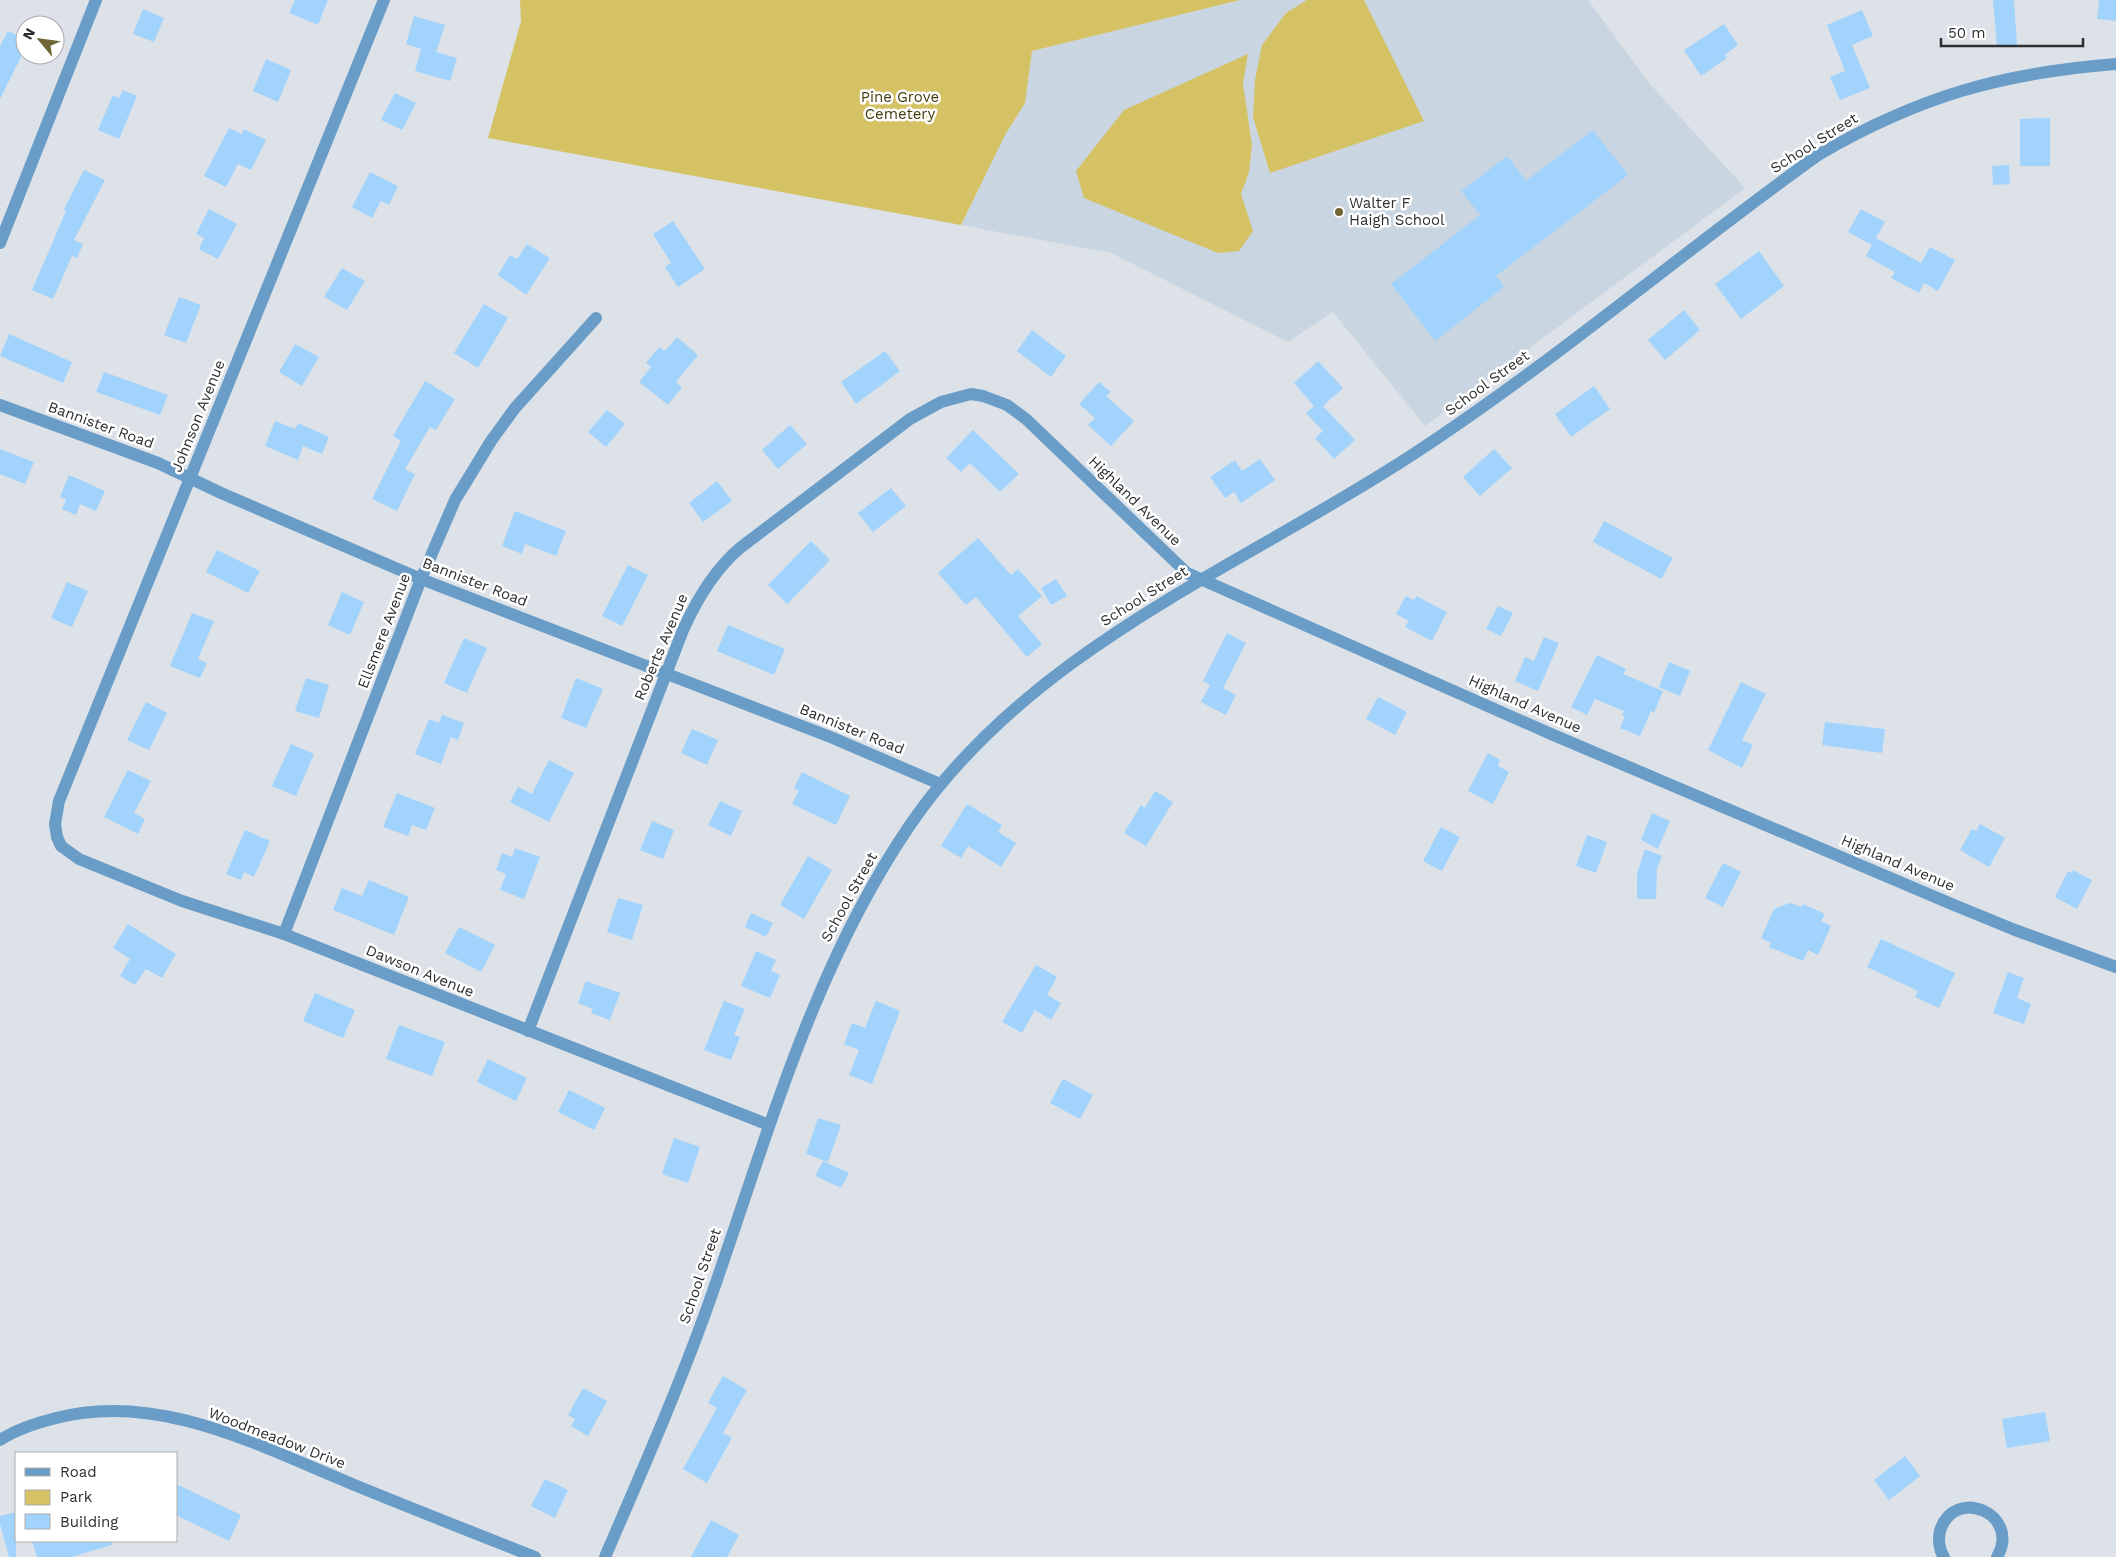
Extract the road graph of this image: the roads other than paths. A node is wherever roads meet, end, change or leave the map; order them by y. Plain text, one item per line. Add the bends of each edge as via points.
1 (96, 0) edge
2 (384, 0) edge
3 (2116, 64) edge
4 (0, 242) edge
5 (596, 318) dead end
6 (971, 394) joint
7 (0, 405) edge
8 (190, 478) junction
9 (421, 578) junction
10 (1203, 580) junction
11 (666, 673) junction
12 (940, 784) junction
13 (62, 846) joint
14 (284, 934) junction
15 (2116, 966) edge
16 (528, 1031) junction
17 (769, 1125) junction
18 (0, 1440) edge
19 (535, 1557) edge
20 (605, 1557) edge
21 (1944, 1557) edge
22 (1997, 1557) edge

1 - 4 street
2 - 8 street, Johnson Avenue
3 - 10 street, School Street via 2045,72 1969,87 1861,130 1818,155 1775,186 1542,364 1414,454
5 - 9 street, Ellsmere Avenue via 515,408 491,441 455,500
6 - 10 street, Highland Avenue via 995,399 1016,412 1168,556 1187,573
6 - 11 street, Roberts Avenue via 941,402 915,416 731,555 695,605
7 - 8 street, Bannister Road
8 - 9 street, Bannister Road
8 - 13 street, Johnson Avenue via 59,801 55,824
9 - 11 street, Bannister Road
9 - 14 street, Ellsmere Avenue
10 - 12 street, School Street via 1119,630 1037,690 995,725
10 - 15 street, Highland Avenue via 1551,734 1954,905
11 - 12 street, Bannister Road
11 - 16 street, Roberts Avenue
12 - 17 street, School Street via 888,858 851,924 801,1035
13 - 14 street, Dawson Avenue via 79,859 182,901
14 - 16 street, Dawson Avenue
16 - 17 street, Dawson Avenue
17 - 20 street, School Street via 688,1359
18 - 19 street, Woodmeadow Drive via 35,1424 91,1411 144,1411 242,1439
21 - 22 street via 1939,1544 1943,1523 1959,1509 1970,1507 1980,1508 1997,1521 2002,1530 2003,1541

